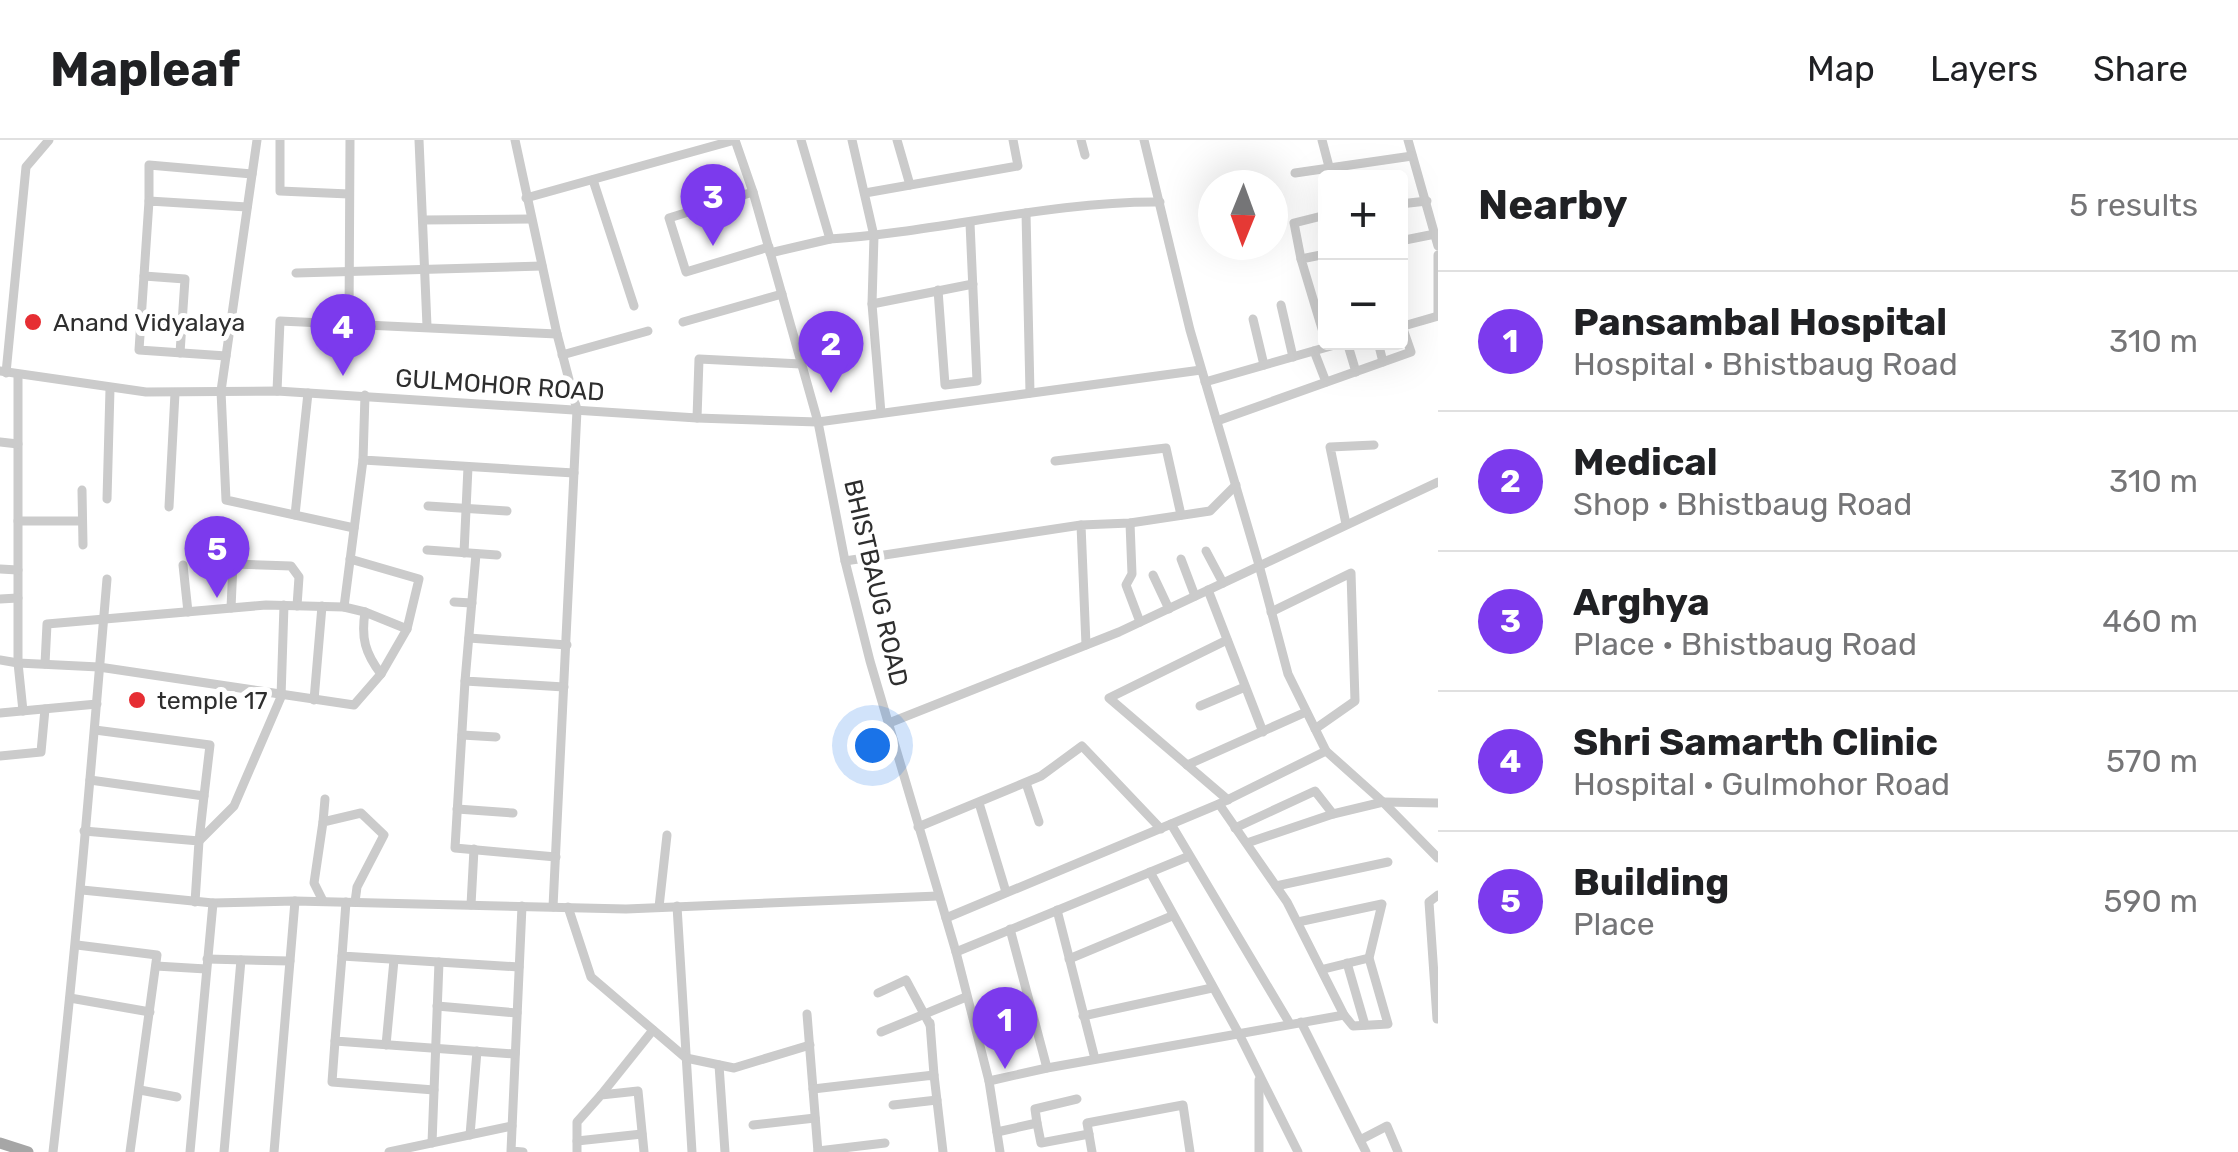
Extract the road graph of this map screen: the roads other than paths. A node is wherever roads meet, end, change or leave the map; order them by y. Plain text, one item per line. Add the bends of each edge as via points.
1 (49, 140) edge
2 (256, 140) edge
3 (280, 140) edge
4 (350, 140) edge
5 (419, 140) edge
6 (515, 140) edge
7 (734, 140) edge
8 (801, 140) edge
9 (852, 140) edge
10 (899, 140) edge
11 (1013, 140) edge
12 (1081, 140) edge
13 (1144, 140) edge
14 (1322, 140) edge
15 (1408, 140) edge
16 (1085, 155) dead end
17 (1412, 156) junction
18 (1330, 170) edge
19 (1341, 170) edge
20 (1318, 172) edge
21 (1295, 173) dead end
22 (252, 174) junction
23 (593, 180) junction
24 (910, 185) junction
25 (753, 192) junction
26 (349, 194) junction
27 (864, 194) junction
28 (526, 198) junction
29 (149, 201) junction
30 (1426, 201) junction
31 (1160, 202) junction
32 (1408, 203) edge
33 (247, 207) junction
34 (1026, 213) junction
35 (1318, 217) edge
36 (531, 219) junction
37 (423, 220) junction
38 (970, 222) junction
39 (1434, 234) junction
40 (874, 236) junction
41 (830, 239) junction
42 (1408, 239) edge
43 (1438, 246) edge
44 (769, 250) junction
45 (1438, 254) edge
46 (1318, 256) edge
47 (1301, 259) junction
48 (542, 266) junction
49 (348, 271) junction
50 (423, 271) junction
51 (296, 273) dead end
52 (144, 276) junction
53 (972, 284) junction
54 (0, 289) edge
55 (938, 290) junction
56 (14, 292) junction
57 (782, 294) junction
58 (872, 304) junction
59 (1281, 305) dead end
60 (634, 306) dead end
61 (1438, 315) edge
62 (1318, 317) edge
63 (1253, 319) dead end
64 (140, 321) junction
65 (182, 322) junction
66 (683, 322) dead end
67 (349, 323) junction
68 (231, 324) junction
69 (1408, 324) edge
70 (427, 326) junction
71 (648, 331) dead end
72 (557, 334) junction
73 (1408, 344) edge
74 (1318, 349) edge
75 (1349, 350) edge
76 (1380, 350) edge
77 (1314, 351) junction
78 (180, 353) junction
79 (562, 355) junction
80 (226, 356) junction
81 (1294, 357) junction
82 (1383, 362) junction
83 (801, 364) junction
84 (1264, 366) junction
85 (1202, 370) junction
86 (3, 372) edge
87 (1356, 372) junction
88 (18, 374) junction
89 (1205, 382) junction
90 (1326, 382) junction
91 (110, 388) junction
92 (221, 391) junction
93 (277, 391) junction
94 (175, 393) junction
95 (308, 393) junction
96 (1030, 393) junction
97 (365, 396) junction
98 (577, 410) junction
99 (880, 413) junction
100 (697, 418) junction
101 (1217, 421) junction
102 (818, 422) junction
103 (0, 442) edge
104 (18, 444) junction
105 (1374, 445) dead end
106 (362, 460) junction
107 (1055, 461) dead end
108 (468, 467) junction
109 (574, 474) junction
110 (1438, 482) edge
111 (1236, 485) junction
112 (82, 490) dead end
113 (107, 499) dead end
114 (428, 506) dead end
115 (169, 508) dead end
116 (467, 509) junction
117 (507, 512) dead end
118 (1181, 515) junction
119 (295, 516) junction
120 (18, 521) junction
121 (81, 521) junction
122 (1130, 523) junction
123 (1346, 524) junction
124 (1080, 526) junction
125 (354, 528) junction
126 (83, 546) dead end
127 (427, 550) dead end
128 (1206, 551) dead end
129 (470, 553) junction
130 (497, 555) dead end
131 (350, 559) junction
132 (1181, 559) dead end
133 (845, 561) junction
134 (183, 564) dead end
135 (1260, 565) junction
136 (0, 569) edge
137 (18, 570) junction
138 (1153, 576) dead end
139 (106, 578) dead end
140 (1222, 583) junction
141 (1208, 590) junction
142 (1195, 596) junction
143 (18, 598) junction
144 (0, 599) edge
145 (454, 602) dead end
146 (472, 603) junction
147 (284, 605) junction
148 (297, 606) junction
149 (322, 606) junction
150 (344, 607) junction
151 (232, 608) junction
152 (1169, 608) junction
153 (188, 612) junction
154 (365, 612) junction
155 (1272, 612) junction
156 (103, 619) junction
157 (1140, 622) junction
158 (406, 629) junction
159 (468, 638) junction
160 (1228, 640) junction
161 (567, 644) junction
162 (1086, 646) junction
163 (0, 660) edge
164 (18, 663) junction
165 (45, 664) junction
166 (100, 668) junction
167 (380, 674) junction
168 (465, 681) junction
169 (564, 687) junction
170 (1246, 687) junction
171 (281, 696) junction
172 (314, 700) junction
173 (97, 704) junction
174 (1200, 706) dead end
175 (46, 709) junction
176 (23, 711) junction
177 (1306, 712) junction
178 (0, 713) edge
179 (889, 723) junction
180 (1315, 728) junction
181 (95, 730) junction
182 (1263, 732) junction
183 (462, 735) junction
184 (496, 737) dead end
185 (1326, 751) junction
186 (0, 756) edge
187 (1187, 765) junction
188 (90, 780) junction
189 (1026, 782) junction
190 (204, 796) junction
191 (325, 799) dead end
192 (1223, 802) junction
193 (1384, 802) junction
194 (979, 803) junction
195 (1438, 803) edge
196 (457, 809) junction
197 (513, 814) dead end
198 (1333, 814) junction
199 (322, 822) junction
200 (1040, 822) dead end
201 (1166, 826) junction
202 (918, 827) junction
203 (1235, 828) junction
204 (84, 831) junction
205 (666, 835) dead end
206 (199, 842) junction
207 (1247, 843) junction
208 (474, 850) junction
209 (556, 857) junction
210 (1187, 857) junction
211 (1438, 858) edge
212 (1388, 862) dead end
213 (1150, 872) junction
214 (1276, 886) junction
215 (82, 890) junction
216 (1006, 892) junction
217 (1438, 894) edge
218 (938, 896) junction
219 (295, 900) junction
220 (323, 901) junction
221 (195, 902) junction
222 (351, 902) junction
223 (213, 904) junction
224 (471, 905) junction
225 (522, 906) junction
226 (677, 906) junction
227 (554, 907) junction
228 (568, 907) junction
229 (659, 907) junction
230 (1057, 910) junction
231 (1172, 916) junction
232 (946, 918) junction
233 (1298, 922) junction
234 (1010, 928) junction
235 (76, 946) junction
236 (956, 952) junction
237 (342, 956) junction
238 (1368, 958) junction
239 (1068, 959) junction
240 (241, 960) junction
241 (394, 960) junction
242 (290, 961) junction
243 (439, 962) junction
244 (1346, 963) junction
245 (207, 964) junction
246 (156, 966) junction
247 (519, 967) junction
248 (1324, 969) junction
249 (1212, 988) junction
250 (878, 993) dead end
251 (1437, 995) edge
252 (966, 997) junction
253 (70, 998) junction
254 (437, 1006) junction
255 (150, 1012) junction
256 (517, 1013) junction
257 (807, 1014) dead end
258 (926, 1014) junction
259 (1344, 1015) junction
260 (1083, 1016) junction
261 (1437, 1020) edge
262 (1295, 1023) junction
263 (1364, 1025) junction
264 (654, 1030) junction
265 (881, 1032) dead end
266 (1240, 1034) junction
267 (335, 1042) junction
268 (386, 1045) junction
269 (810, 1045) junction
270 (436, 1048) junction
271 (477, 1052) junction
272 (516, 1054) junction
273 (686, 1058) junction
274 (1095, 1059) junction
275 (719, 1065) junction
276 (1047, 1068) junction
277 (1258, 1074) junction
278 (934, 1075) junction
279 (989, 1082) junction
280 (813, 1089) junction
281 (140, 1090) junction
282 (434, 1090) junction
283 (601, 1095) junction
284 (177, 1098) dead end
285 (1077, 1099) dead end
286 (937, 1100) junction
287 (893, 1104) dead end
288 (815, 1118) junction
289 (1037, 1123) junction
290 (753, 1125) dead end
291 (512, 1126) junction
292 (997, 1132) junction
293 (642, 1134) junction
294 (1089, 1134) junction
295 (470, 1135) junction
296 (1360, 1140) junction
297 (0, 1143) edge
298 (432, 1143) junction
299 (885, 1143) dead end
300 (577, 1146) edge
301 (28, 1152) edge
302 (53, 1152) edge
303 (130, 1152) edge
304 (190, 1152) edge
305 (224, 1152) edge
306 (274, 1152) edge
307 (389, 1152) edge
308 (523, 1152) edge
309 (644, 1152) edge
310 (692, 1152) edge
311 (724, 1152) edge
312 (818, 1152) edge
313 (943, 1152) edge
314 (1000, 1152) edge
315 (1092, 1152) edge
316 (1190, 1152) edge
317 (1259, 1152) edge
318 (1298, 1152) edge
319 (1366, 1152) edge
320 (1398, 1152) edge

1 - 56 street via 26,167
2 - 22 street
3 - 26 street via 280,191
4 - 26 street
5 - 37 street
6 - 28 street
7 - 23 street
7 - 25 street, BHISTBAUG ROAD
8 - 41 street
9 - 27 street
10 - 24 street
11 - 24 street via 1018,166
12 - 16 street
13 - 31 street
14 - 18 street
15 - 17 street
17 - 19 street
17 - 30 street
20 - 21 street
22 - 29 street via 149,165
22 - 33 street
23 - 28 street
23 - 60 street
24 - 27 street
25 - 44 street, BHISTBAUG ROAD
25 - 44 street via 669,218 686,272
26 - 49 street
27 - 40 street
28 - 36 street
29 - 33 street
29 - 52 street
30 - 32 street
30 - 39 street
31 - 34 street
31 - 85 street
33 - 68 street
34 - 38 street
34 - 96 street
35 - 47 street via 1294,222
36 - 37 street
36 - 48 street
37 - 50 street
38 - 40 street
38 - 53 street
39 - 42 street
39 - 43 street
40 - 41 street
40 - 58 street
41 - 44 street
44 - 57 street, BHISTBAUG ROAD
45 - 61 street
46 - 47 street
47 - 62 street
48 - 50 street
48 - 72 street
49 - 50 street
49 - 51 street
49 - 67 street
50 - 70 street
52 - 64 street
52 - 65 street via 186,279
53 - 55 street
53 - 55 street via 977,381 945,385
54 - 56 street
55 - 58 street
56 - 86 street
57 - 66 street
57 - 83 street, BHISTBAUG ROAD
58 - 99 street
59 - 81 street
61 - 69 street
63 - 84 street
64 - 65 street
64 - 78 street via 138,350
65 - 68 street
65 - 78 street
67 - 70 street
67 - 93 street via 280,321
68 - 80 street
70 - 72 street
71 - 79 street
72 - 79 street
73 - 82 street via 1411,352
74 - 77 street
75 - 87 street
76 - 82 street
77 - 81 street
77 - 90 street
78 - 80 street
79 - 98 street
80 - 92 street
81 - 84 street
82 - 87 street
83 - 100 street via 698,359
83 - 102 street, BHISTBAUG ROAD
84 - 89 street
85 - 89 street
85 - 96 street, GULMOHOR ROAD
86 - 88 street, GULMOHOR ROAD
87 - 90 street
88 - 91 street, GULMOHOR ROAD
88 - 104 street
89 - 101 street
90 - 101 street
91 - 94 street, GULMOHOR ROAD
91 - 113 street
92 - 93 street, GULMOHOR ROAD
92 - 94 street, GULMOHOR ROAD
92 - 119 street via 226,500
93 - 95 street, GULMOHOR ROAD
94 - 115 street
95 - 97 street, GULMOHOR ROAD
95 - 119 street
96 - 99 street, GULMOHOR ROAD
97 - 98 street, GULMOHOR ROAD
97 - 106 street
98 - 100 street, GULMOHOR ROAD
98 - 109 street
99 - 102 street, GULMOHOR ROAD
100 - 102 street, GULMOHOR ROAD
101 - 111 street
102 - 133 street, BHISTBAUG ROAD
103 - 104 street
104 - 120 street
105 - 123 street via 1330,447
106 - 108 street
106 - 125 street
107 - 118 street via 1166,448
108 - 109 street
108 - 116 street
109 - 161 street
110 - 123 street
111 - 118 street via 1210,511
111 - 135 street
112 - 121 street
114 - 116 street
116 - 117 street
116 - 129 street
118 - 122 street
119 - 125 street
120 - 121 street
120 - 137 street
121 - 126 street
122 - 124 street
122 - 157 street via 1132,574 1126,585
123 - 135 street
124 - 133 street
124 - 162 street
125 - 131 street
127 - 129 street
128 - 140 street
129 - 130 street
129 - 146 street
131 - 150 street
131 - 158 street via 419,580
132 - 142 street
133 - 179 street, BHISTBAUG ROAD
134 - 153 street
135 - 140 street
135 - 155 street
136 - 137 street
137 - 143 street
138 - 152 street
139 - 156 street
140 - 141 street
141 - 142 street
141 - 160 street
142 - 152 street
143 - 144 street
143 - 164 street
145 - 146 street
146 - 159 street
147 - 148 street
147 - 151 street
147 - 171 street
148 - 149 street
148 - 151 street via 298,578 290,566 233,564
149 - 150 street
149 - 172 street
150 - 154 street
151 - 153 street
152 - 157 street
153 - 156 street
154 - 158 street
154 - 167 street via 362,640
155 - 177 street
155 - 180 street via 1351,573 1356,700
156 - 165 street via 47,624
156 - 166 street
157 - 162 street
158 - 167 street
159 - 161 street
159 - 168 street
160 - 170 street
160 - 187 street via 1109,698
161 - 169 street
162 - 179 street
163 - 164 street
164 - 165 street
164 - 176 street
165 - 166 street
166 - 171 street
166 - 173 street
167 - 172 street via 354,705
168 - 169 street
168 - 183 street
169 - 209 street
170 - 174 street
170 - 182 street
171 - 172 street
171 - 206 street via 234,806
173 - 175 street
173 - 181 street
175 - 176 street
175 - 186 street via 41,752
176 - 178 street
177 - 180 street
177 - 182 street
179 - 202 street, BHISTBAUG ROAD
180 - 185 street
181 - 188 street
181 - 190 street via 210,745
182 - 187 street
183 - 184 street
183 - 196 street
185 - 192 street
185 - 193 street
187 - 192 street
188 - 190 street
188 - 204 street
189 - 194 street
189 - 200 street
189 - 201 street via 1082,746
190 - 206 street
191 - 199 street
192 - 201 street
192 - 203 street
193 - 195 street
193 - 198 street
193 - 211 street
194 - 202 street
194 - 216 street
196 - 197 street
196 - 208 street via 455,848
198 - 203 street via 1314,792
198 - 207 street
199 - 220 street via 314,883
199 - 222 street via 361,814 384,835
201 - 210 street
201 - 216 street
202 - 218 street, BHISTBAUG ROAD
203 - 207 street
204 - 206 street
204 - 215 street
205 - 229 street
206 - 221 street
207 - 214 street
208 - 209 street
208 - 224 street
209 - 227 street
210 - 213 street
210 - 262 street
212 - 214 street
213 - 230 street
213 - 231 street
214 - 233 street
215 - 221 street
215 - 235 street
216 - 232 street
217 - 251 street via 1429,902
218 - 226 street
218 - 232 street, BHISTBAUG ROAD
219 - 220 street
219 - 223 street
219 - 242 street
220 - 222 street
221 - 223 street
222 - 224 street
222 - 237 street
223 - 245 street
224 - 225 street
225 - 227 street
225 - 247 street
226 - 229 street
226 - 273 street
227 - 228 street
228 - 229 street
228 - 264 street via 591,977
230 - 234 street
230 - 239 street
231 - 239 street
231 - 249 street
232 - 236 street, BHISTBAUG ROAD
233 - 238 street via 1382,904
233 - 248 street
234 - 236 street
234 - 276 street
235 - 246 street via 157,955
235 - 253 street
236 - 252 street, BHISTBAUG ROAD
237 - 241 street
237 - 267 street
238 - 244 street
238 - 263 street via 1388,1024
239 - 260 street
240 - 242 street
240 - 245 street
240 - 305 street
241 - 243 street
241 - 268 street
242 - 306 street
243 - 247 street
243 - 254 street
244 - 248 street
244 - 263 street
245 - 246 street
245 - 304 street
246 - 255 street
247 - 256 street
248 - 259 street
249 - 260 street
249 - 266 street
250 - 258 street via 906,980
251 - 261 street
252 - 258 street
252 - 279 street, BHISTBAUG ROAD
253 - 255 street
253 - 302 street
254 - 256 street
254 - 270 street
255 - 281 street
256 - 272 street
257 - 269 street
258 - 265 street
258 - 278 street
259 - 262 street
259 - 263 street via 1353,1026
260 - 274 street
262 - 266 street
262 - 296 street
264 - 273 street
264 - 283 street
266 - 274 street
266 - 277 street
267 - 268 street
267 - 282 street via 332,1082
268 - 270 street
269 - 275 street via 734,1068
269 - 280 street
270 - 271 street
270 - 282 street
271 - 272 street
271 - 295 street
272 - 291 street
273 - 275 street
273 - 310 street
274 - 276 street
275 - 311 street
276 - 279 street
277 - 317 street
277 - 318 street
278 - 280 street
278 - 286 street
279 - 292 street, BHISTBAUG ROAD
280 - 288 street
281 - 284 street
281 - 303 street
282 - 298 street
283 - 293 street via 638,1091
283 - 300 street via 577,1122
285 - 289 street via 1035,1109
286 - 287 street
286 - 313 street
288 - 290 street
288 - 312 street
289 - 292 street
289 - 294 street via 1040,1143
291 - 295 street
291 - 308 street via 511,1150
292 - 314 street, BHISTBAUG ROAD
293 - 300 street
293 - 309 street
294 - 315 street
294 - 316 street via 1087,1123 1183,1105
295 - 298 street
296 - 319 street
296 - 320 street via 1387,1126
297 - 301 main road
298 - 307 street
299 - 312 street

